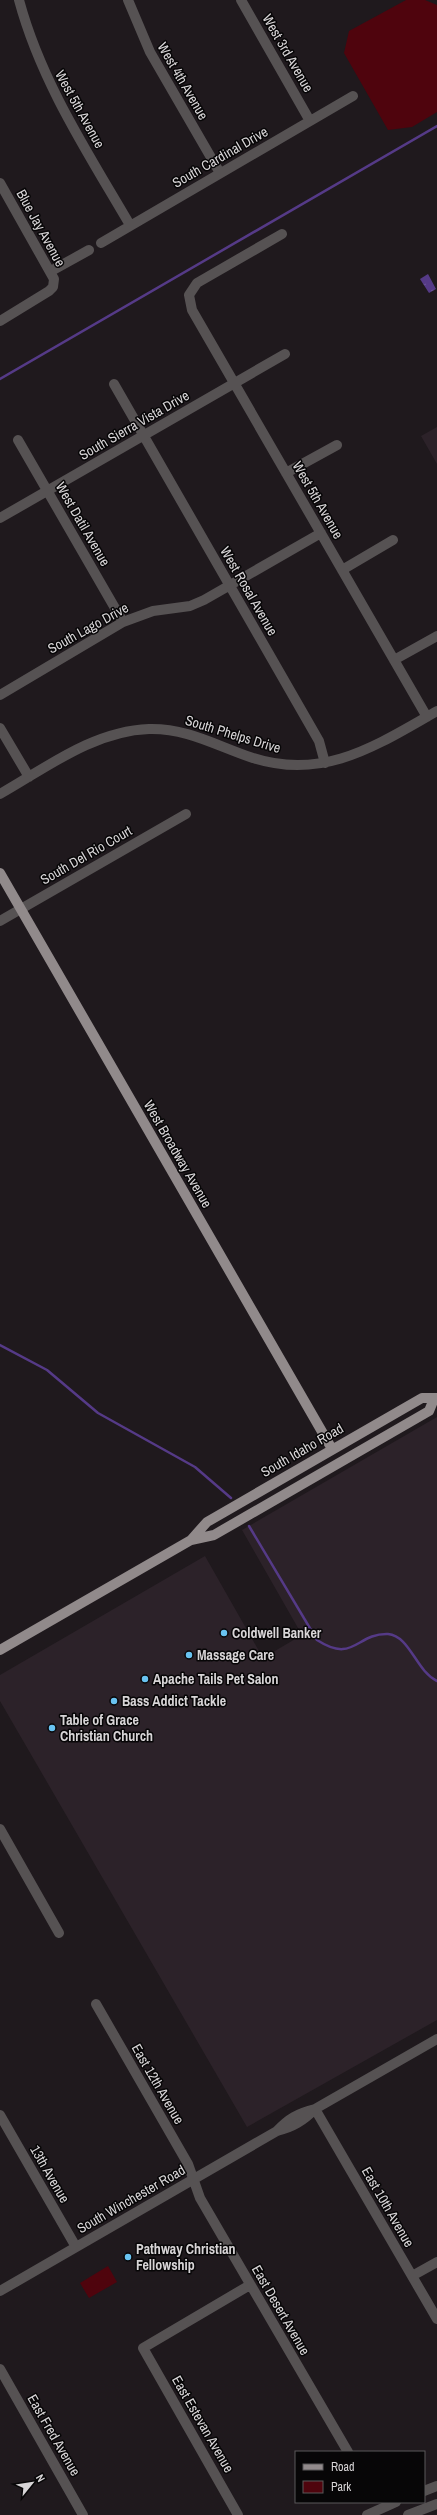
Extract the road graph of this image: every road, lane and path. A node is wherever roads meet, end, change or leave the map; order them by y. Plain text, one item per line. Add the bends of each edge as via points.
1 (19, 0) edge
2 (128, 0) edge
3 (241, 0) edge
4 (353, 96) dead end
5 (310, 121) junction
6 (220, 173) junction
7 (0, 183) edge
8 (130, 226) junction
9 (282, 234) dead end
10 (101, 243) dead end
11 (89, 250) dead end
12 (51, 271) junction
13 (0, 321) edge
14 (285, 354) dead end
15 (234, 383) junction
16 (114, 384) dead end
17 (143, 435) junction
18 (18, 440) dead end
19 (337, 445) dead end
20 (286, 473) junction
21 (47, 491) junction
22 (0, 518) edge
23 (321, 533) junction
24 (393, 540) dead end
25 (342, 570) junction
26 (230, 586) junction
27 (123, 622) junction
28 (437, 636) edge
29 (394, 660) junction
30 (0, 695) edge
31 (437, 711) edge
32 (427, 716) junction
33 (0, 728) edge
34 (325, 763) junction
35 (29, 777) junction
36 (0, 794) edge
37 (186, 814) dead end
38 (0, 873) edge
39 (20, 909) junction
40 (0, 922) edge
41 (436, 1398) edge
42 (332, 1449) junction
43 (191, 1540) junction
44 (0, 1650) edge
45 (0, 1829) edge
46 (59, 1934) dead end
47 (96, 2004) dead end
48 (437, 2039) edge
49 (315, 2109) junction
50 (0, 2115) edge
51 (192, 2180) junction
52 (76, 2247) junction
53 (437, 2262) edge
54 (412, 2276) junction
55 (250, 2285) junction
56 (0, 2291) edge
57 (437, 2319) edge
58 (0, 2369) edge
59 (347, 2451) edge
60 (437, 2486) edge
61 (425, 2491) edge
62 (394, 2503) edge
63 (437, 2504) edge
64 (381, 2508) edge
65 (83, 2515) edge
66 (238, 2515) edge
67 (366, 2515) edge
68 (408, 2515) edge

1 - 8 street, West 5th Avenue via 27,31 56,98
2 - 6 street, West 4th Avenue via 150,52
3 - 5 street, West 3rd Avenue
4 - 5 street, South Cardinal Drive
5 - 6 street, South Cardinal Drive
6 - 8 street, South Cardinal Drive
7 - 12 street, Blue Jay Avenue
8 - 10 street, South Cardinal Drive
9 - 15 street, West 5th Avenue via 197,283 189,295 192,310
11 - 12 street
12 - 13 street, Blue Jay Avenue via 53,287
14 - 15 street, South Sierra Vista Drive
15 - 17 street, South Sierra Vista Drive
15 - 20 street, West 5th Avenue
16 - 17 street, West Rosal Avenue
17 - 21 street, South Sierra Vista Drive
17 - 26 street, West Rosal Avenue
18 - 21 street, West Datil Avenue
19 - 20 street
20 - 23 street, West 5th Avenue
21 - 22 street, South Sierra Vista Drive
21 - 27 street, West Datil Avenue
23 - 25 street, West 5th Avenue
23 - 26 street, South Lago Drive
24 - 25 street
25 - 29 street, West 5th Avenue
26 - 27 street, South Lago Drive via 190,606 153,611
26 - 34 street, West Rosal Avenue via 319,741
27 - 30 street, South Lago Drive
28 - 29 street
29 - 32 street, West 5th Avenue
31 - 32 street, South Phelps Drive
32 - 34 street, South Phelps Drive via 380,744 355,755
33 - 35 street
34 - 35 street, South Phelps Drive via 282,764 250,757 195,735 148,730 113,735 90,743
35 - 36 street, South Phelps Drive
37 - 39 street, South Del Rio Court
38 - 39 main road, West Broadway Avenue
39 - 40 street, South Del Rio Court
39 - 42 main road, West Broadway Avenue
41 - 42 main road, South Idaho Road via 422,1398
41 - 43 main road, South Idaho Road via 429,1412 214,1535
42 - 43 main road, South Idaho Road via 207,1522
43 - 44 main road, South Idaho Road
45 - 46 street
47 - 51 street, East 12th Avenue via 188,2164
48 - 49 street, South Winchester Road
49 - 51 street, South Winchester Road via 300,2112 287,2120 277,2132
49 - 54 street, East 10th Avenue
50 - 52 street, 13th Avenue
51 - 52 street, South Winchester Road
51 - 55 street, East Desert Avenue
52 - 56 street, South Winchester Road
53 - 54 street
54 - 57 street, East 10th Avenue
55 - 59 street, East Desert Avenue
55 - 66 street, East Estevan Avenue via 143,2348
58 - 65 street, East Fred Avenue
60 - 61 street
62 - 64 street
63 - 68 street
64 - 67 street

